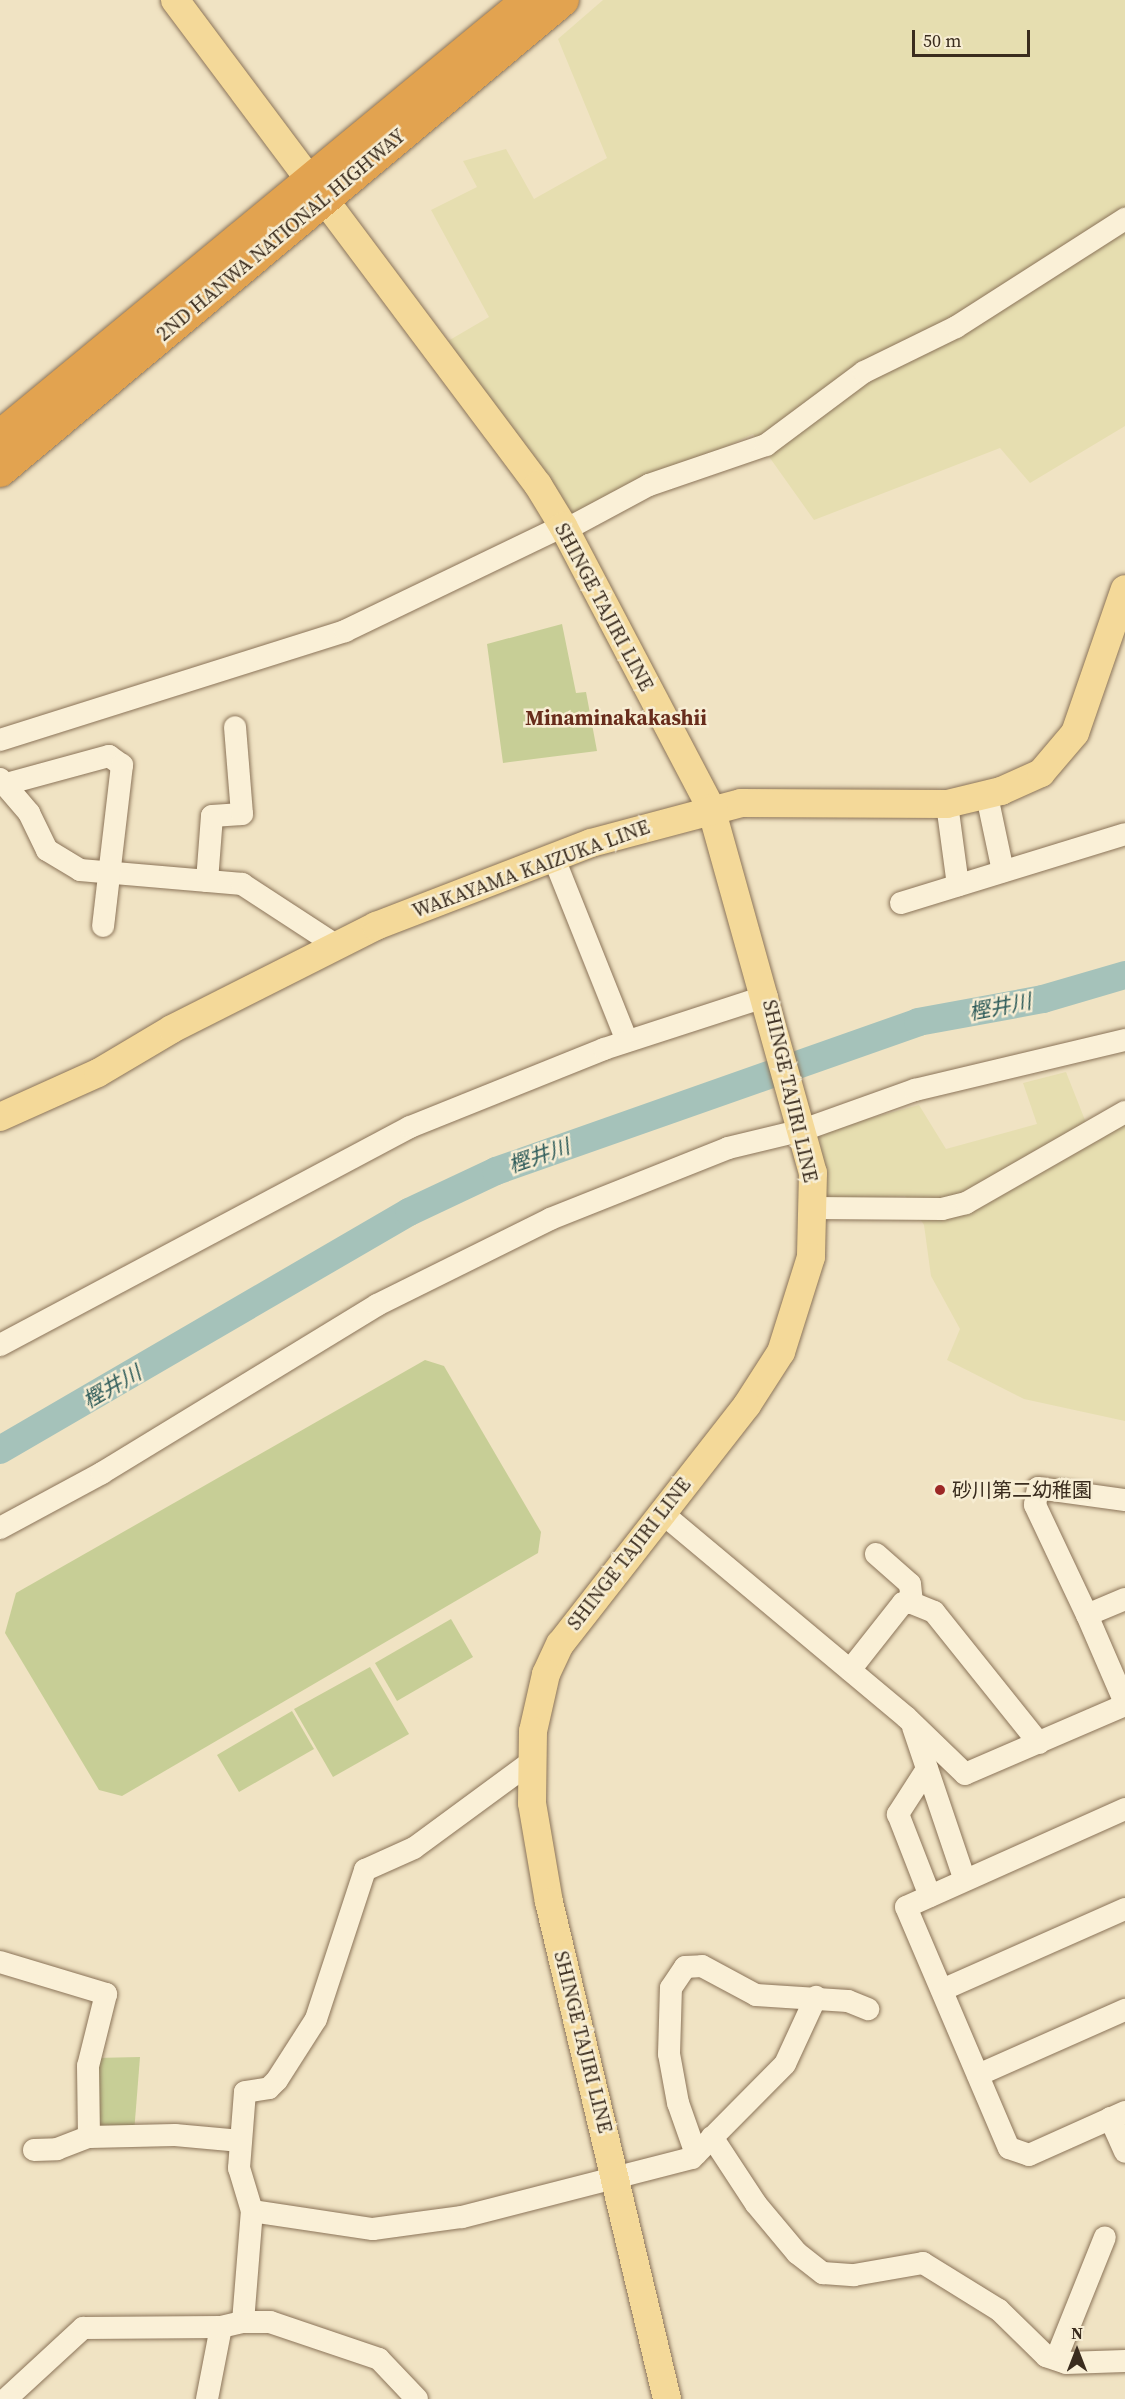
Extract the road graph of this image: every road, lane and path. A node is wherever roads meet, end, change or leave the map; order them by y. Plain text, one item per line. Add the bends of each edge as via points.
1 (176, 0) edge
2 (528, 0) edge
3 (563, 0) edge
4 (319, 187) junction
5 (1125, 219) edge
6 (0, 436) edge
7 (0, 471) edge
8 (564, 528) junction
9 (1125, 589) edge
10 (235, 727) dead end
11 (0, 740) edge
12 (3, 782) edge
13 (987, 796) junction
14 (947, 804) junction
15 (711, 808) junction
16 (1125, 834) edge
17 (553, 856) junction
18 (1003, 871) junction
19 (109, 875) junction
20 (207, 881) junction
21 (958, 885) junction
22 (901, 903) dead end
23 (103, 926) dead end
24 (337, 946) junction
25 (768, 998) junction
26 (1125, 1040) edge
27 (627, 1041) junction
28 (1125, 1112) edge
29 (0, 1117) edge
30 (802, 1127) junction
31 (814, 1208) junction
32 (0, 1345) edge
33 (1125, 1500) edge
34 (662, 1513) junction
35 (0, 1528) edge
36 (876, 1554) dead end
37 (1125, 1599) edge
38 (912, 1603) junction
39 (1088, 1615) junction
40 (850, 1670) junction
41 (1125, 1704) edge
42 (912, 1723) junction
43 (1039, 1743) junction
44 (531, 1762) junction
45 (927, 1769) junction
46 (965, 1774) junction
47 (934, 1791) junction
48 (1125, 1809) edge
49 (964, 1878) junction
50 (930, 1896) junction
51 (1125, 1909) edge
52 (0, 1962) edge
53 (942, 1990) junction
54 (816, 1997) junction
55 (868, 2009) dead end
56 (1125, 2010) edge
57 (978, 2075) junction
58 (1118, 2115) edge
59 (89, 2137) junction
60 (712, 2137) junction
61 (241, 2141) junction
62 (34, 2150) dead end
63 (1125, 2152) edge
64 (696, 2154) junction
65 (616, 2181) junction
66 (252, 2211) junction
67 (1104, 2238) dead end
68 (243, 2322) junction
69 (220, 2327) junction
70 (1056, 2359) junction
71 (1125, 2361) edge
72 (6, 2399) edge
73 (207, 2399) edge
74 (417, 2399) edge
75 (667, 2399) edge

1 - 4 main road, SHINGE TAJIRI LINE
2 - 4 highway, 2ND HANWA NATIONAL HIGHWAY
3 - 4 highway, 2ND HANWA NATIONAL HIGHWAY
4 - 6 highway, 2ND HANWA NATIONAL HIGHWAY
4 - 7 highway, 2ND HANWA NATIONAL HIGHWAY
4 - 8 main road, SHINGE TAJIRI LINE via 538,485
5 - 8 street via 956,327 864,372 766,445 649,485
8 - 11 street via 453,584 345,631
8 - 15 main road, SHINGE TAJIRI LINE
9 - 13 main road, WAKAYAMA KAIZUKA LINE via 1075,733 1063,752 1041,773
10 - 20 street via 242,814 212,816
12 - 19 street via 29,813 47,850 80,870
12 - 19 street via 109,756 122,765
13 - 14 main road, WAKAYAMA KAIZUKA LINE
13 - 18 street
14 - 15 main road, WAKAYAMA KAIZUKA LINE via 777,800
14 - 21 street
15 - 17 main road, WAKAYAMA KAIZUKA LINE
15 - 25 main road, SHINGE TAJIRI LINE
16 - 18 street
17 - 24 main road, WAKAYAMA KAIZUKA LINE
17 - 27 street
18 - 21 street
19 - 20 street
19 - 23 street
20 - 24 street via 242,884
21 - 22 street
24 - 29 main road, WAKAYAMA KAIZUKA LINE via 172,1029 98,1073
25 - 27 street
25 - 30 main road, SHINGE TAJIRI LINE
26 - 30 street via 915,1090
27 - 32 street via 520,1080 346,1157
28 - 31 street via 966,1203 942,1209
30 - 31 main road, SHINGE TAJIRI LINE
30 - 35 street via 728,1148 651,1178 447,1266 102,1473
31 - 34 main road, SHINGE TAJIRI LINE via 806,1286 781,1353 747,1405
33 - 39 street via 1038,1488 1035,1505
34 - 40 street
34 - 44 main road, SHINGE TAJIRI LINE via 560,1644 538,1702
36 - 38 street via 910,1584
37 - 39 street
38 - 40 street via 903,1603
38 - 43 street via 934,1612
39 - 41 street
40 - 42 street
41 - 43 street
42 - 45 street
42 - 46 street
43 - 46 street
44 - 61 street via 414,1848 365,1870 316,2019 277,2080 269,2088 245,2092
44 - 65 main road, SHINGE TAJIRI LINE via 549,1902
45 - 47 street
45 - 50 street via 898,1814
46 - 47 street
47 - 49 street
48 - 49 street
49 - 50 street
50 - 53 street via 906,1907
51 - 53 street
52 - 59 street via 106,1994 88,2066
53 - 57 street
54 - 55 street
54 - 60 street via 785,2064
54 - 64 street via 756,1995 692,1964 677,1975 667,2019 669,2054 678,2103
56 - 57 street
57 - 58 street via 1010,2148 1029,2156
58 - 63 street
59 - 61 street via 175,2135
59 - 62 street via 57,2149
60 - 64 street
60 - 70 street via 756,2204 797,2253 823,2273 854,2275 923,2263 999,2310
61 - 66 street via 241,2180
64 - 65 street
65 - 66 street via 462,2217 373,2229
65 - 75 main road, SHINGE TAJIRI LINE
66 - 68 street
67 - 70 street
68 - 69 street
68 - 74 street via 270,2322 379,2359
69 - 72 street via 83,2328
69 - 73 street
70 - 71 street

